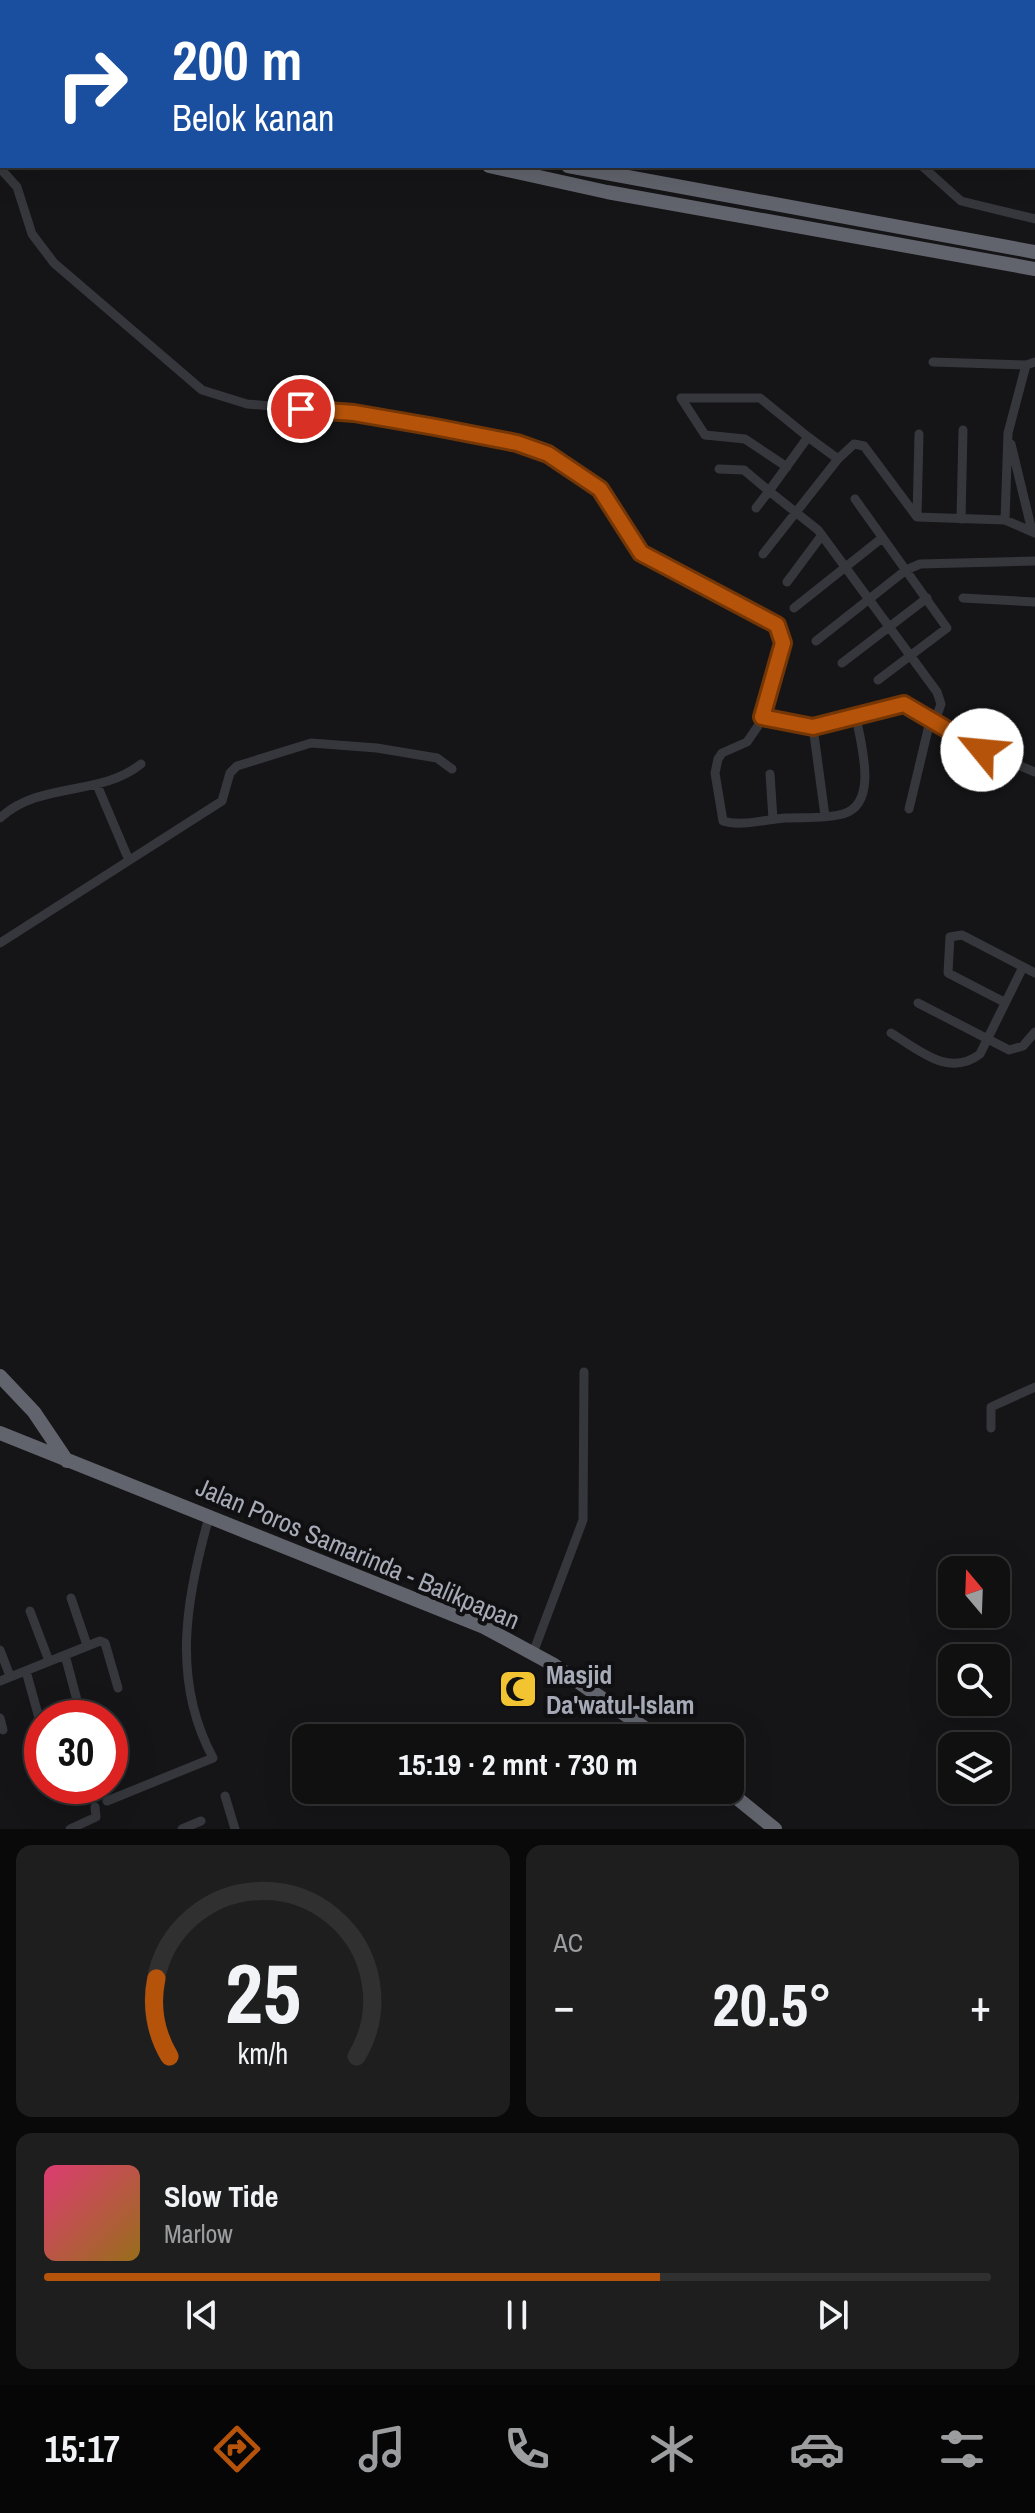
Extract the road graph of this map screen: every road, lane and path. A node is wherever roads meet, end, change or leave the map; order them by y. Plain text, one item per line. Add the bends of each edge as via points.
1 (0, 168) edge
2 (498, 168) edge
3 (579, 168) edge
4 (924, 168) edge
5 (1035, 219) edge
6 (1035, 252) edge
7 (1035, 269) edge
8 (933, 362) dead end
9 (1030, 364) edge
10 (963, 430) dead end
11 (1008, 433) junction
12 (919, 434) dead end
13 (808, 437) junction
14 (838, 459) junction
15 (787, 467) junction
16 (719, 469) dead end
17 (769, 491) junction
18 (855, 499) dead end
19 (756, 508) dead end
20 (798, 513) junction
21 (917, 517) junction
22 (961, 519) junction
23 (1005, 520) junction
24 (1034, 532) edge
25 (822, 535) junction
26 (882, 538) junction
27 (763, 554) dead end
28 (1035, 561) edge
29 (845, 568) junction
30 (906, 570) junction
31 (787, 582) dead end
32 (927, 598) junction
33 (963, 598) dead end
34 (868, 599) junction
35 (1035, 602) edge
36 (794, 608) dead end
37 (890, 629) junction
38 (816, 641) dead end
39 (911, 657) junction
40 (842, 663) dead end
41 (878, 680) dead end
42 (762, 717) junction
43 (856, 717) junction
44 (932, 722) junction
45 (813, 727) junction
46 (141, 764) dead end
47 (452, 769) dead end
48 (1035, 772) edge
49 (770, 774) dead end
50 (97, 785) junction
51 (909, 809) dead end
52 (825, 816) junction
53 (0, 818) edge
54 (773, 819) junction
55 (128, 858) junction
56 (0, 943) edge
57 (1023, 967) junction
58 (1035, 973) edge
59 (1004, 1002) junction
60 (918, 1003) dead end
61 (1035, 1032) edge
62 (891, 1033) dead end
63 (988, 1039) junction
64 (584, 1372) dead end
65 (0, 1376) edge
66 (1035, 1387) edge
67 (991, 1428) dead end
68 (0, 1433) edge
69 (67, 1461) junction
70 (209, 1517) junction
71 (71, 1598) dead end
72 (30, 1611) dead end
73 (87, 1645) junction
74 (0, 1650) edge
75 (533, 1653) junction
76 (65, 1655) junction
77 (49, 1661) junction
78 (26, 1671) junction
79 (10, 1676) junction
80 (0, 1681) edge
81 (118, 1688) dead end
82 (34, 1700) edge
83 (77, 1700) edge
84 (0, 1718) edge
85 (638, 1724) edge
86 (3, 1730) dead end
87 (128, 1792) edge
88 (225, 1796) dead end
89 (744, 1804) edge
90 (95, 1807) dead end
91 (201, 1821) dead end
92 (70, 1829) edge
93 (182, 1829) edge
94 (235, 1829) edge
95 (775, 1829) edge

1 - 42 street via 17,187 32,234 54,263 202,390 247,404 354,413 517,443 572,468 600,489 641,553 777,625 783,643
2 - 7 highway
3 - 6 highway
4 - 5 street via 961,201
8 - 9 street
9 - 11 street
10 - 22 street
11 - 23 street
11 - 24 street
12 - 21 street
13 - 14 street
13 - 15 street
13 - 15 street via 760,398 681,398 705,435 745,439
14 - 20 street
14 - 21 street via 854,444 864,446
15 - 17 street
16 - 17 street via 744,470
17 - 19 street
17 - 20 street
18 - 26 street
20 - 25 street
20 - 27 street
21 - 22 street
22 - 23 street
23 - 24 street
25 - 29 street
25 - 31 street
26 - 29 street
26 - 30 street
28 - 30 street via 935,561
29 - 34 street
29 - 36 street
30 - 32 street
30 - 34 street
32 - 37 street
32 - 39 street via 946,631
33 - 35 street
34 - 37 street
34 - 38 street
37 - 39 street
37 - 40 street
39 - 41 street
39 - 44 street via 941,700
42 - 45 street
42 - 54 street via 747,742 719,757 719,811 728,823
43 - 44 street via 896,703
43 - 45 street
43 - 52 street via 862,798 856,808
44 - 48 street
44 - 51 street
45 - 52 street
46 - 50 street via 116,781
47 - 55 street via 437,758 377,748 311,743 286,749 237,766 222,801
49 - 54 street
50 - 53 street via 32,797
50 - 55 street
52 - 54 street
55 - 56 street
57 - 58 street
57 - 59 street
57 - 59 street via 962,935 950,937 948,973
59 - 63 street
60 - 63 street
61 - 63 street via 1019,1048 1003,1048
62 - 63 street via 948,1065 974,1058
64 - 75 street via 583,1520
65 - 69 highway via 34,1412
66 - 67 street via 991,1407
68 - 69 highway, Jalan Poros Samarinda - Balikpapan
69 - 70 highway, Jalan Poros Samarinda - Balikpapan
70 - 75 highway, Jalan Poros Samarinda - Balikpapan via 446,1610
70 - 87 street via 187,1619 184,1661 197,1722 213,1758
71 - 73 street
72 - 77 street
73 - 76 street
73 - 81 street via 105,1643
74 - 79 street
75 - 85 highway, Jalan Poros Samarinda - Balikpapan
76 - 77 street
76 - 83 street
77 - 78 street
78 - 79 street
78 - 82 street
79 - 80 street
84 - 86 street
88 - 94 street
89 - 95 highway
90 - 92 street via 96,1817
91 - 93 street

